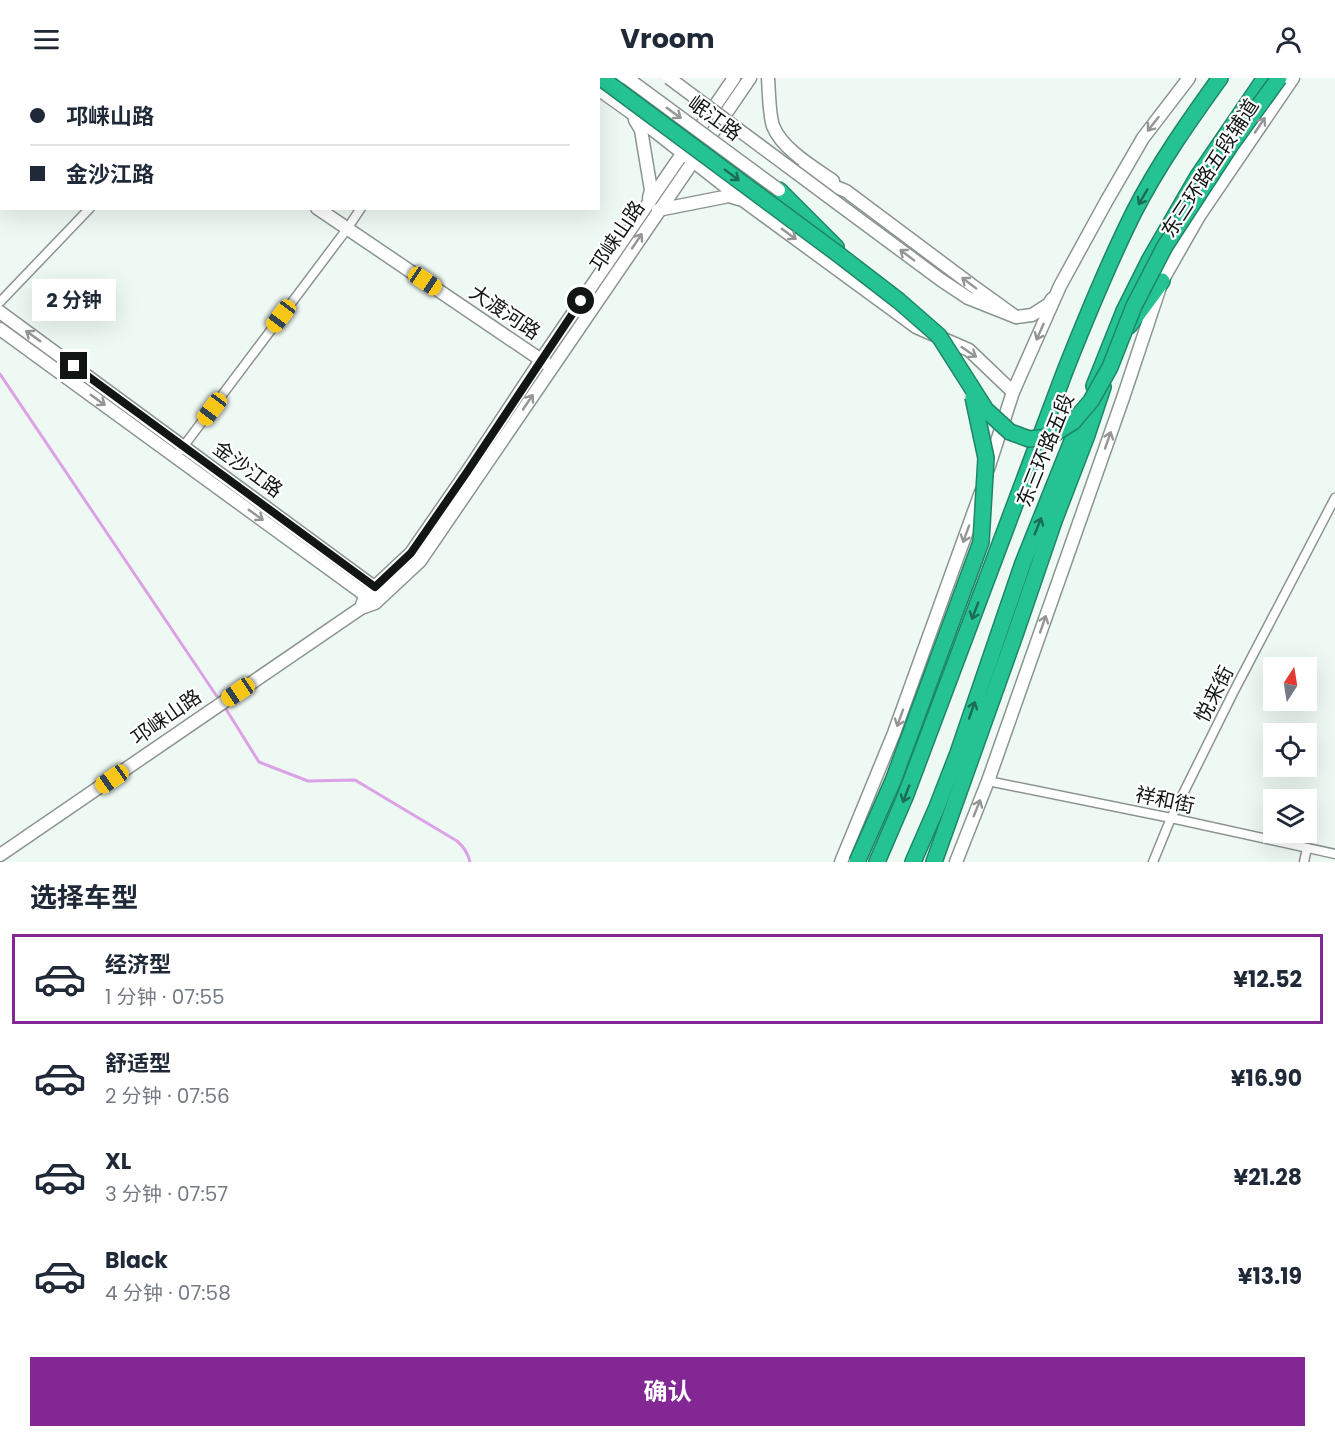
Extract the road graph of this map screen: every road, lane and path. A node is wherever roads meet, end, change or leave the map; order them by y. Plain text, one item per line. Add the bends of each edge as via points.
1 (601, 78) edge
2 (627, 78) edge
3 (669, 78) edge
4 (673, 78) edge
5 (734, 78) edge
6 (750, 78) edge
7 (768, 78) edge
8 (1189, 78) edge
9 (1265, 78) edge
10 (1279, 78) edge
11 (1293, 78) edge
12 (1215, 82) edge
13 (600, 91) edge
14 (629, 111) junction
15 (719, 111) junction
16 (687, 157) junction
17 (779, 190) joint
18 (846, 190) junction
19 (744, 201) junction
20 (653, 207) junction
21 (88, 210) edge
22 (320, 210) edge
23 (360, 210) edge
24 (347, 229) junction
25 (861, 271) junction
26 (1162, 281) junction
27 (1060, 286) junction
28 (0, 302) edge
29 (0, 312) edge
30 (1016, 317) junction
31 (0, 328) edge
32 (546, 364) junction
33 (1106, 365) junction
34 (970, 386) junction
35 (1013, 392) junction
36 (180, 451) junction
37 (1335, 498) edge
38 (375, 595) junction
39 (988, 781) junction
40 (1170, 818) junction
41 (1307, 848) junction
42 (1335, 854) edge
43 (0, 855) edge
44 (841, 862) edge
45 (857, 862) edge
46 (877, 862) edge
47 (913, 862) edge
48 (934, 862) edge
49 (956, 862) edge
50 (1153, 862) edge
51 (1304, 862) edge

1 -> 25 highway, bridge
2 -> 17 main road, 岷江路, bridge
30 -> 3 main road, bridge via 968,298 950,286
4 - 15 main road
5 - 15 main road, 邛崃山路
6 - 15 main road, 邛崃山路
7 - 18 main road via 773,124 780,138
8 -> 27 main road via 1143,138
9 - 33 highway, 东三环路五段 via 1198,176 1149,261 1124,311
10 - 33 highway, bridge via 1165,246
26 -> 11 main road, 东三环路五段辅道 via 1199,216
12 -> 46 highway, 东三环路五段 via 1134,212 1092,304
13 - 14 main road
14 - 16 main road
14 - 20 main road via 641,130
15 - 16 main road, 邛崃山路
15 - 18 main road via 806,175
16 - 19 main road
16 - 20 main road, 邛崃山路
17 - 25 highway, bridge
30 -> 18 main road
19 - 20 main road via 729,196
19 -> 35 main road via 916,327 969,350
20 - 32 main road, 邛崃山路
21 - 28 street
22 - 24 main road, 大渡河路
23 - 24 street
24 - 32 main road, 大渡河路
24 - 36 street
25 - 34 highway, bridge via 939,336
26 - 33 highway
39 -> 26 main road
27 - 30 main road via 1049,304 1032,315
27 -> 35 main road
36 -> 29 main road, 金沙江路
31 -> 36 main road, 金沙江路
32 - 38 main road, 邛崃山路 via 411,553
33 - 34 highway, bridge via 1091,401 1073,422 1049,437 1029,439 1010,432 986,410
47 -> 33 highway, 东三环路五段 via 958,753 1023,564
33 - 48 highway, bridge via 1087,435
34 - 45 highway, bridge via 986,458 981,542 893,781
35 -> 44 main road via 897,725
36 - 38 main road, 金沙江路
37 - 40 street, 悦来街
38 - 43 main road, 邛崃山路
39 - 40 street, 祥和街
49 -> 39 main road
40 - 41 street, 祥和街
40 - 50 street, 悦来街
41 - 42 street, 祥和街
41 - 51 street

